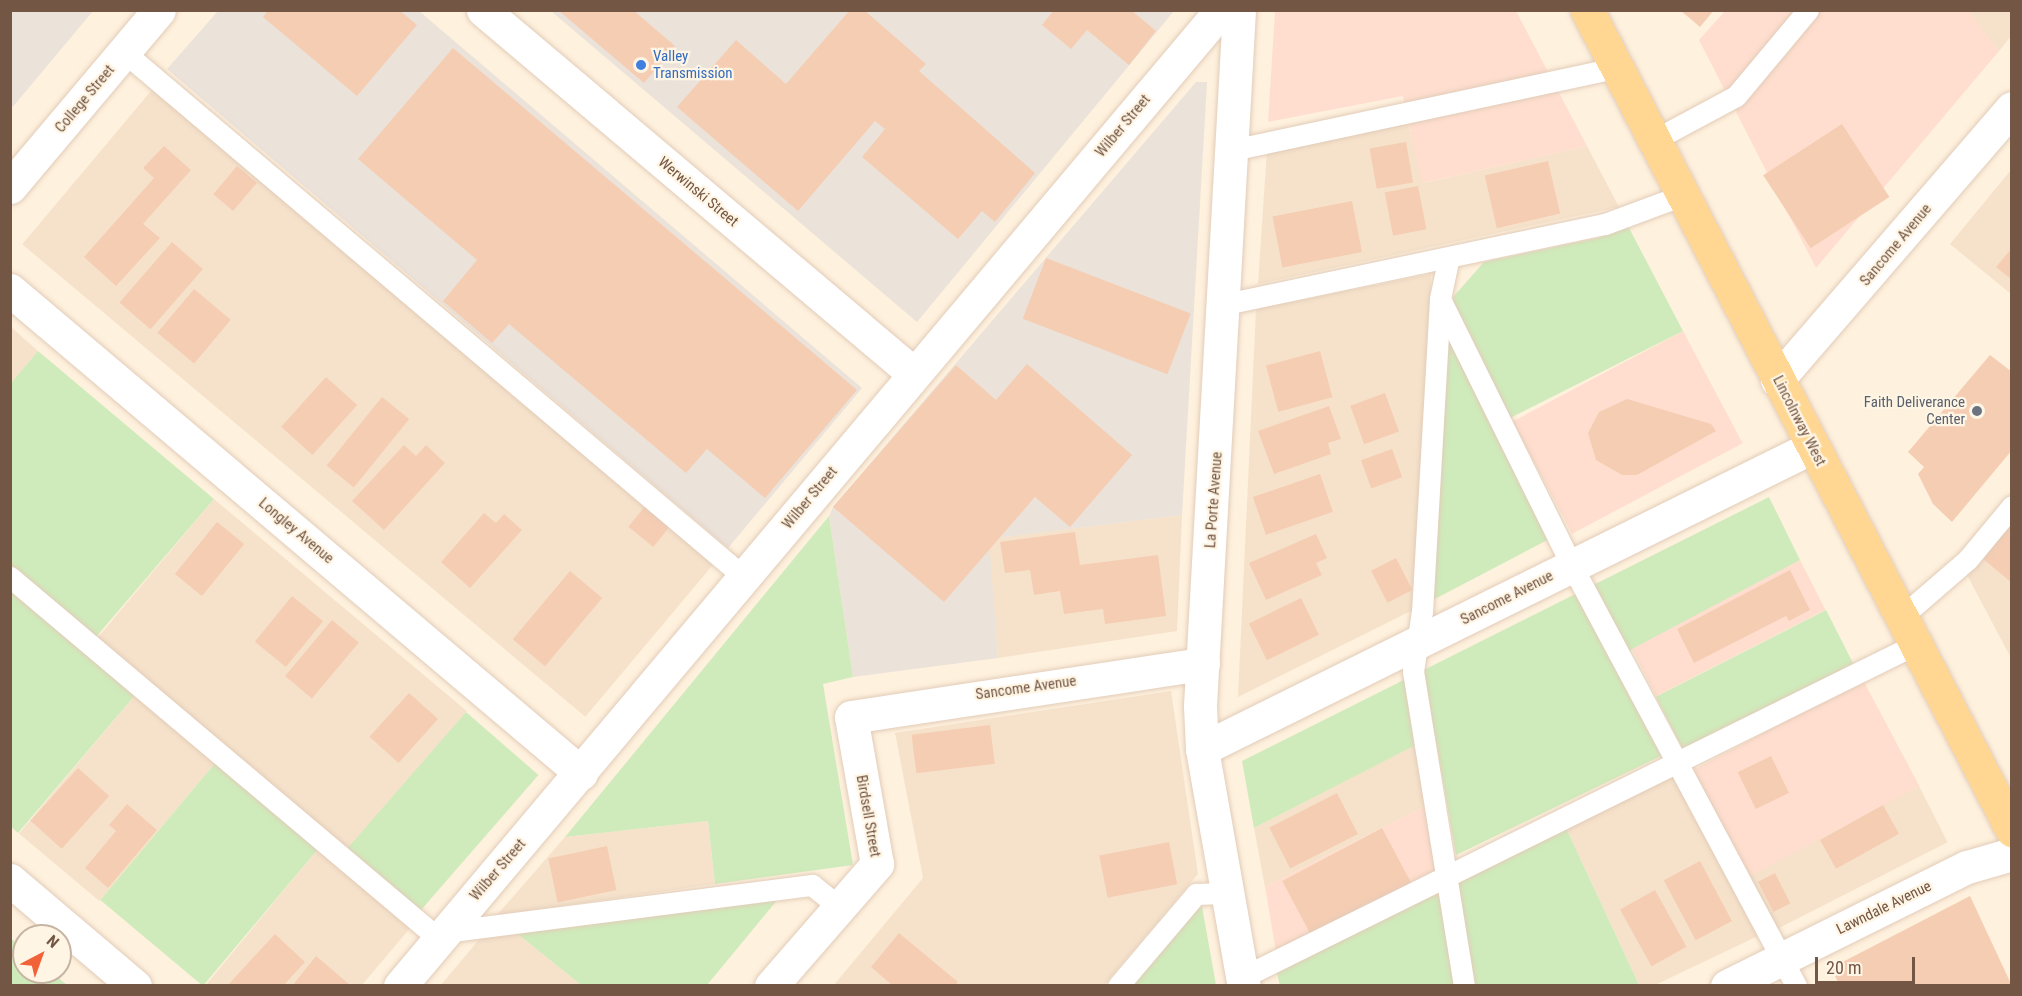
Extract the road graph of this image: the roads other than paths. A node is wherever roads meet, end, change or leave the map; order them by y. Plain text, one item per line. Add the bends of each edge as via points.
1 (159, 10) edge
2 (483, 10) edge
3 (1221, 10) edge
4 (1239, 10) edge
5 (1587, 10) edge
6 (1808, 10) edge
7 (124, 52) junction
8 (1617, 68) junction
9 (2012, 108) edge
10 (1654, 140) junction
11 (1232, 150) junction
12 (10, 187) edge
13 (1683, 195) junction
14 (1448, 261) junction
15 (10, 290) edge
16 (1440, 299) junction
17 (1225, 304) junction
18 (914, 374) junction
19 (1778, 380) junction
20 (1812, 447) junction
21 (2012, 506) edge
22 (1572, 566) junction
23 (744, 577) junction
24 (10, 578) edge
25 (1907, 632) junction
26 (1417, 643) junction
27 (1203, 664) junction
28 (851, 717) joint
29 (1202, 749) junction
30 (1677, 764) junction
31 (581, 773) junction
32 (2012, 830) edge
33 (2012, 854) edge
34 (1449, 872) junction
35 (10, 880) edge
36 (1228, 893) junction
37 (839, 907) junction
38 (441, 936) junction
39 (1789, 972) edge
40 (1243, 981) edge
41 (135, 986) edge
42 (400, 986) edge
43 (771, 986) edge
44 (1118, 986) edge
45 (1464, 986) edge
46 (1727, 986) edge

1 - 7 street, College Street
2 - 18 street, Werwinski Street
3 - 18 street, Wilber Street
4 - 11 street, La Porte Avenue
5 - 8 main road, Lincolnway West
6 - 10 lane via 1736,96
7 - 12 street, College Street
7 - 23 lane
8 - 10 main road, Lincolnway West
8 - 11 lane
9 - 19 street, Sancome Avenue
10 - 13 main road, Lincolnway West
11 - 17 street, La Porte Avenue
13 - 14 lane via 1605,224
13 - 19 main road, Lincolnway West
14 - 16 lane
14 - 17 lane
15 - 31 street, Longley Avenue
16 - 22 lane
16 - 26 lane
17 - 27 street, La Porte Avenue
18 - 23 street, Wilber Street
19 - 20 main road, Lincolnway West
20 - 22 street, Sancome Avenue
20 - 25 main road, Lincolnway West
21 - 25 lane
22 - 26 street, Sancome Avenue
22 - 30 lane
23 - 31 street, Wilber Street
24 - 38 lane
25 - 30 lane
25 - 32 main road, Lincolnway West
26 - 29 street, Sancome Avenue
26 - 34 lane via 1413,670
27 - 28 street, Sancome Avenue
27 - 29 street, La Porte Avenue
28 - 37 street, Birdsell Street via 877,864
29 - 36 street, La Porte Avenue
30 - 34 lane
30 - 39 lane
31 - 38 street, Wilber Street
33 - 39 street, Lawndale Avenue via 1967,867
34 - 40 lane
34 - 45 lane
35 - 41 street
36 - 40 street, La Porte Avenue
36 - 44 lane via 1196,894
37 - 38 lane via 812,885
37 - 43 street, Birdsell Street
38 - 42 street, Wilber Street
39 - 46 street, Lawndale Avenue

